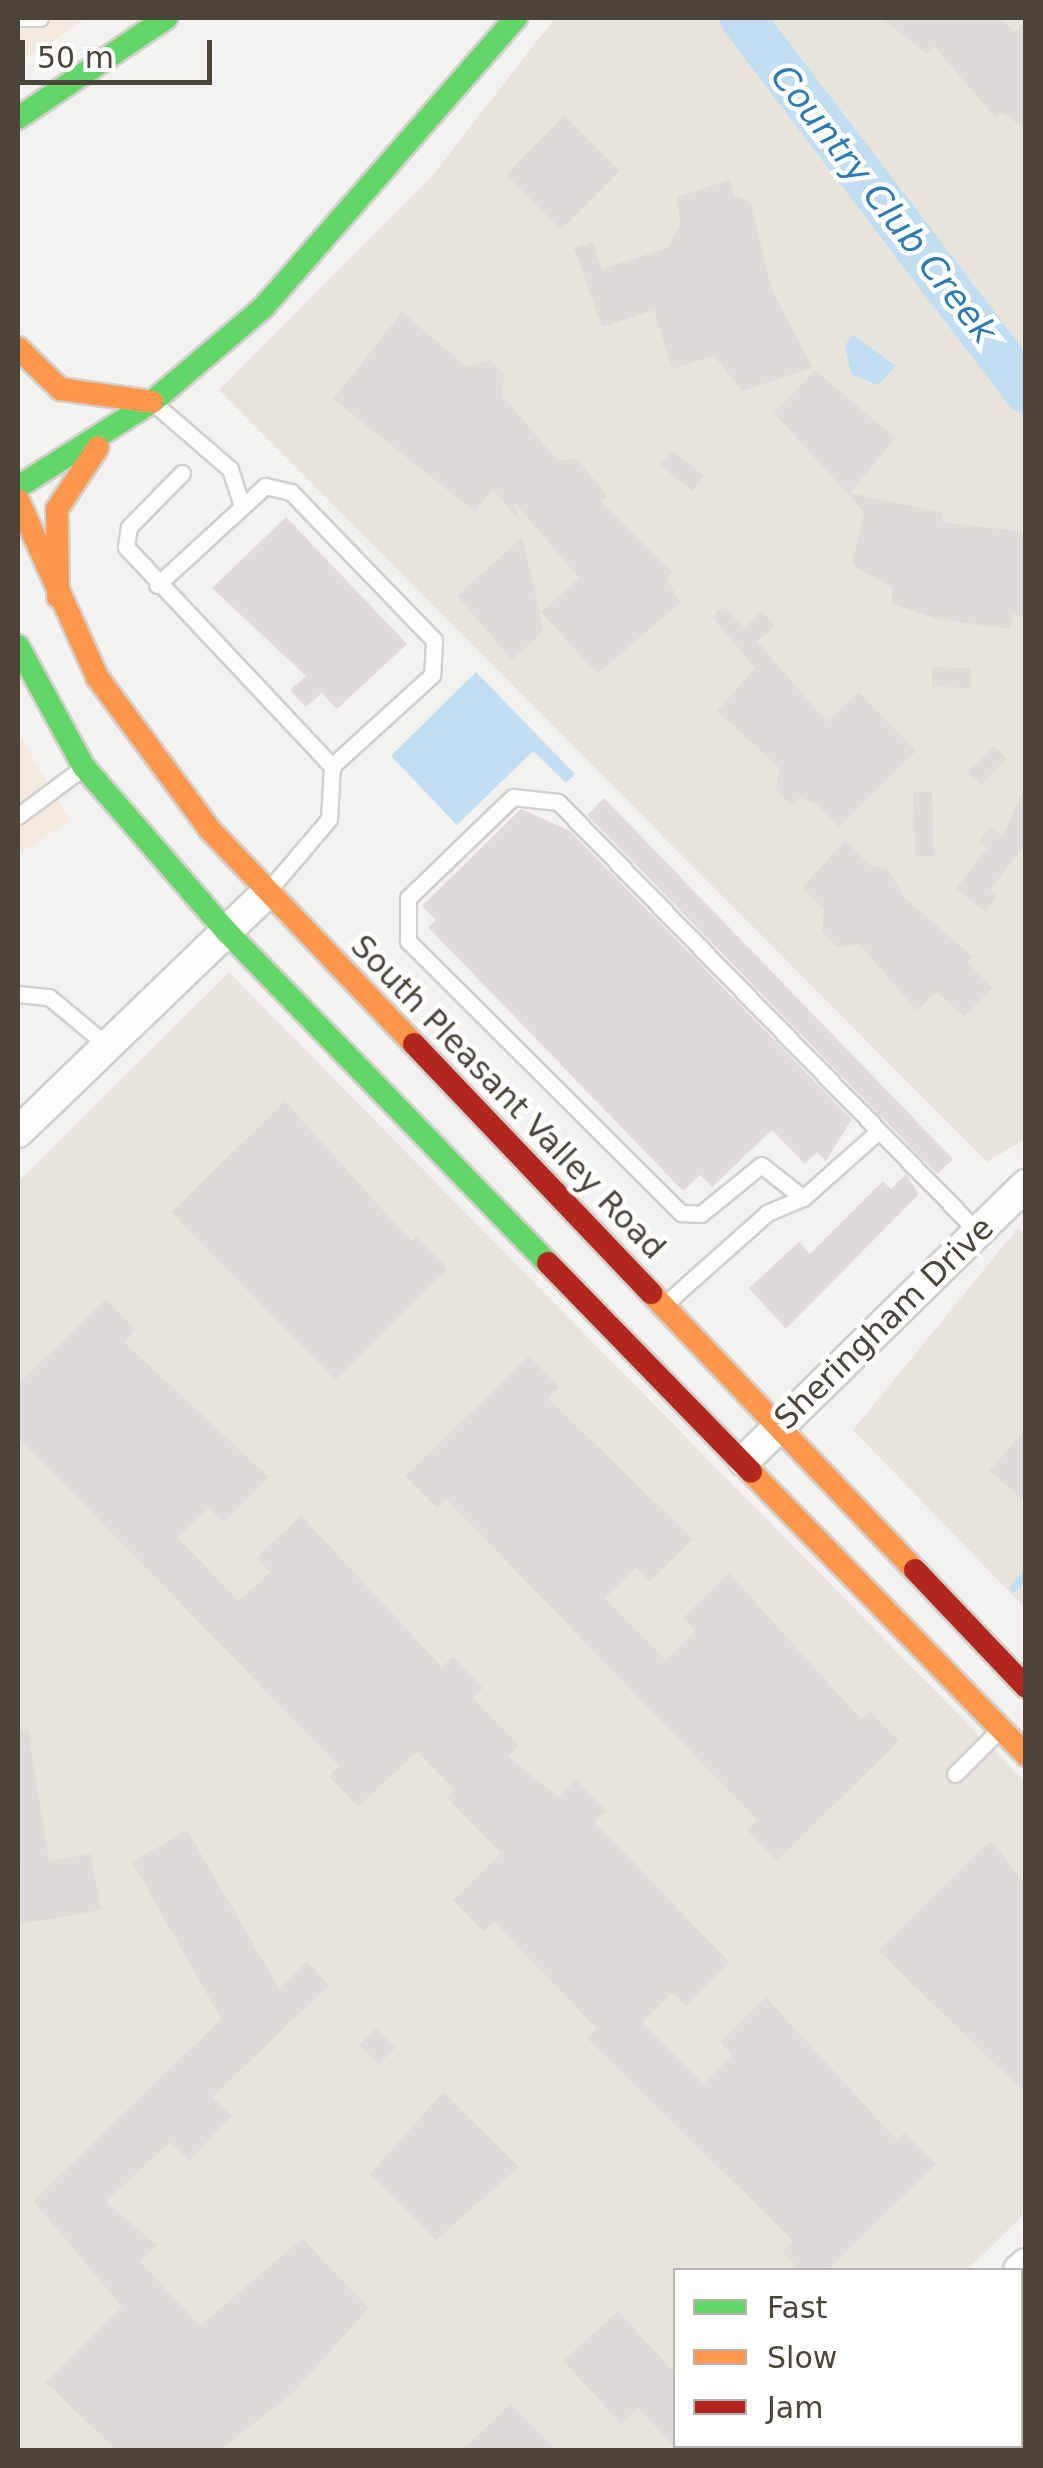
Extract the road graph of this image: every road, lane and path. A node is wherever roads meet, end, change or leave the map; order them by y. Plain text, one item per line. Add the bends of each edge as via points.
1 (18, 18) edge
2 (40, 18) edge
3 (516, 18) edge
4 (152, 21) edge
5 (44, 100) junction
6 (18, 117) edge
7 (18, 138) edge
8 (18, 348) edge
9 (152, 402) junction
10 (117, 426) junction
11 (182, 473) dead end
12 (18, 487) edge
13 (18, 500) edge
14 (241, 502) junction
15 (157, 584) junction
16 (58, 597) junction
17 (18, 646) edge
18 (332, 766) junction
19 (84, 767) junction
20 (18, 816) edge
21 (265, 894) junction
22 (228, 933) junction
23 (18, 994) edge
24 (108, 1047) junction
25 (18, 1132) edge
26 (874, 1135) junction
27 (1026, 1185) edge
28 (804, 1198) junction
29 (977, 1231) junction
30 (664, 1304) junction
31 (774, 1430) junction
32 (744, 1461) junction
33 (1026, 1687) edge
34 (1026, 1703) edge
35 (1000, 1729) junction
36 (1026, 1756) edge
37 (955, 1774) dead end

1 - 2 lane
3 - 9 main road via 331,239
4 - 5 main road
5 - 6 main road
5 - 7 main road
8 - 9 main road via 60,389
9 - 10 main road
9 - 14 lane via 230,469
10 - 12 main road
10 - 16 main road via 56,510
11 - 15 lane via 129,528 126,547
13 - 16 main road, South Pleasant Valley Road
14 - 15 lane
14 - 18 lane via 265,486 290,492 438,650 432,675
15 - 18 lane
16 - 21 main road, South Pleasant Valley Road via 141,742
17 - 19 main road
18 - 21 lane via 329,819
19 - 20 lane
19 - 22 main road
21 - 22 street
21 - 30 main road, South Pleasant Valley Road
22 - 24 street
22 - 32 main road
23 - 24 lane via 50,998
24 - 25 street
26 - 28 lane
26 - 28 lane via 546,795 513,798 408,898 408,941 681,1213 702,1214 761,1164
26 - 29 lane
27 - 29 street, Sheringham Drive
28 - 30 lane via 767,1214
29 - 31 street, Sheringham Drive
30 - 31 main road, South Pleasant Valley Road
31 - 32 street, Sheringham Drive
31 - 33 main road, South Pleasant Valley Road
32 - 35 main road
34 - 35 main road
35 - 36 main road
35 - 37 lane

